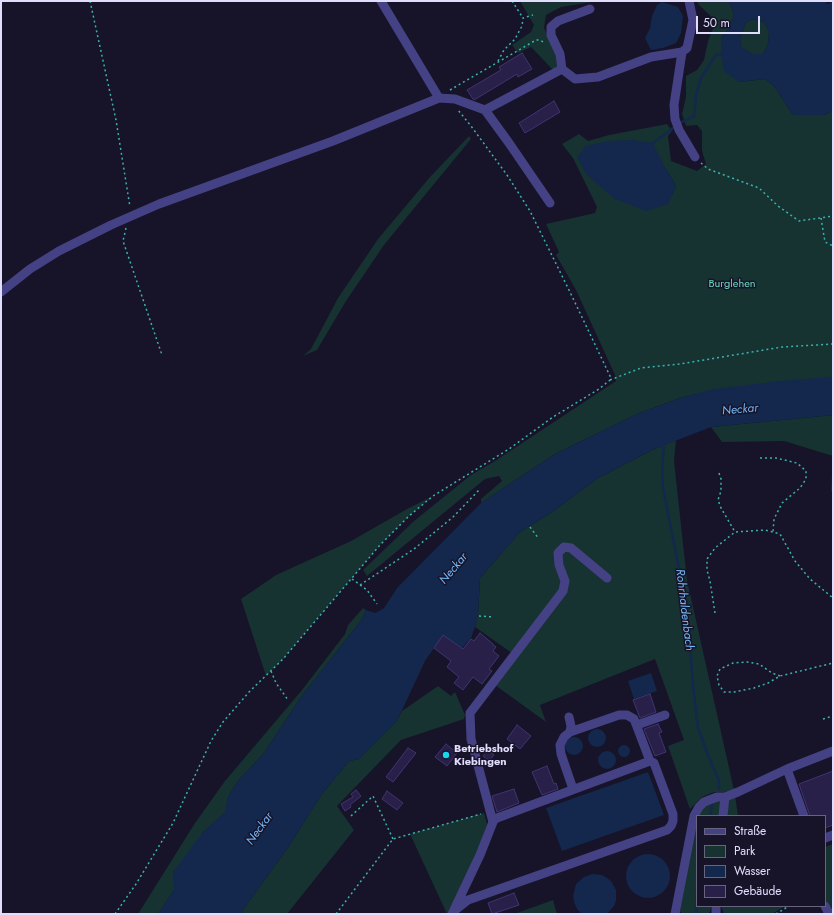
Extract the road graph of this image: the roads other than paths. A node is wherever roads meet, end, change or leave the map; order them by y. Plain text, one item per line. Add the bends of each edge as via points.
1 (380, 1) edge
2 (689, 1) edge
3 (590, 9) dead end
4 (682, 52) junction
5 (562, 69) junction
6 (439, 98) junction
7 (485, 110) junction
8 (695, 157) road end
9 (550, 203) dead end
10 (1, 292) edge
11 (607, 578) dead end
12 (665, 715) dead end
13 (569, 717) dead end
14 (637, 725) junction
15 (570, 732) junction
16 (833, 751) edge
17 (650, 761) junction
18 (787, 769) junction
19 (574, 789) junction
20 (724, 797) junction
21 (723, 815) edge
22 (804, 815) edge
23 (493, 821) junction
24 (825, 907) edge
25 (453, 913) edge
26 (675, 914) edge
27 (832, 914) edge

1 - 6 street
2 - 4 street via 693,20 687,48
3 - 5 street via 558,21 551,27 551,35 560,54
4 - 5 street via 651,57 598,77 575,78
4 - 8 street via 674,105 675,119
5 - 7 street
6 - 7 street via 455,99
6 - 10 street via 348,135 131,215 59,251 30,269
7 - 9 street
11 - 23 street via 571,548 564,547 558,553 565,581 563,591 470,713 471,739
12 - 14 street
13 - 15 street
14 - 15 street via 634,719 627,715 619,715
14 - 17 street
15 - 19 street via 560,745
16 - 18 street
17 - 19 street
17 - 25 street via 654,763 673,814 673,822 667,830 468,900
18 - 20 street
18 - 22 street
19 - 23 street
20 - 21 street
20 - 26 street via 704,802 694,816
23 - 25 street via 480,856
24 - 27 street

